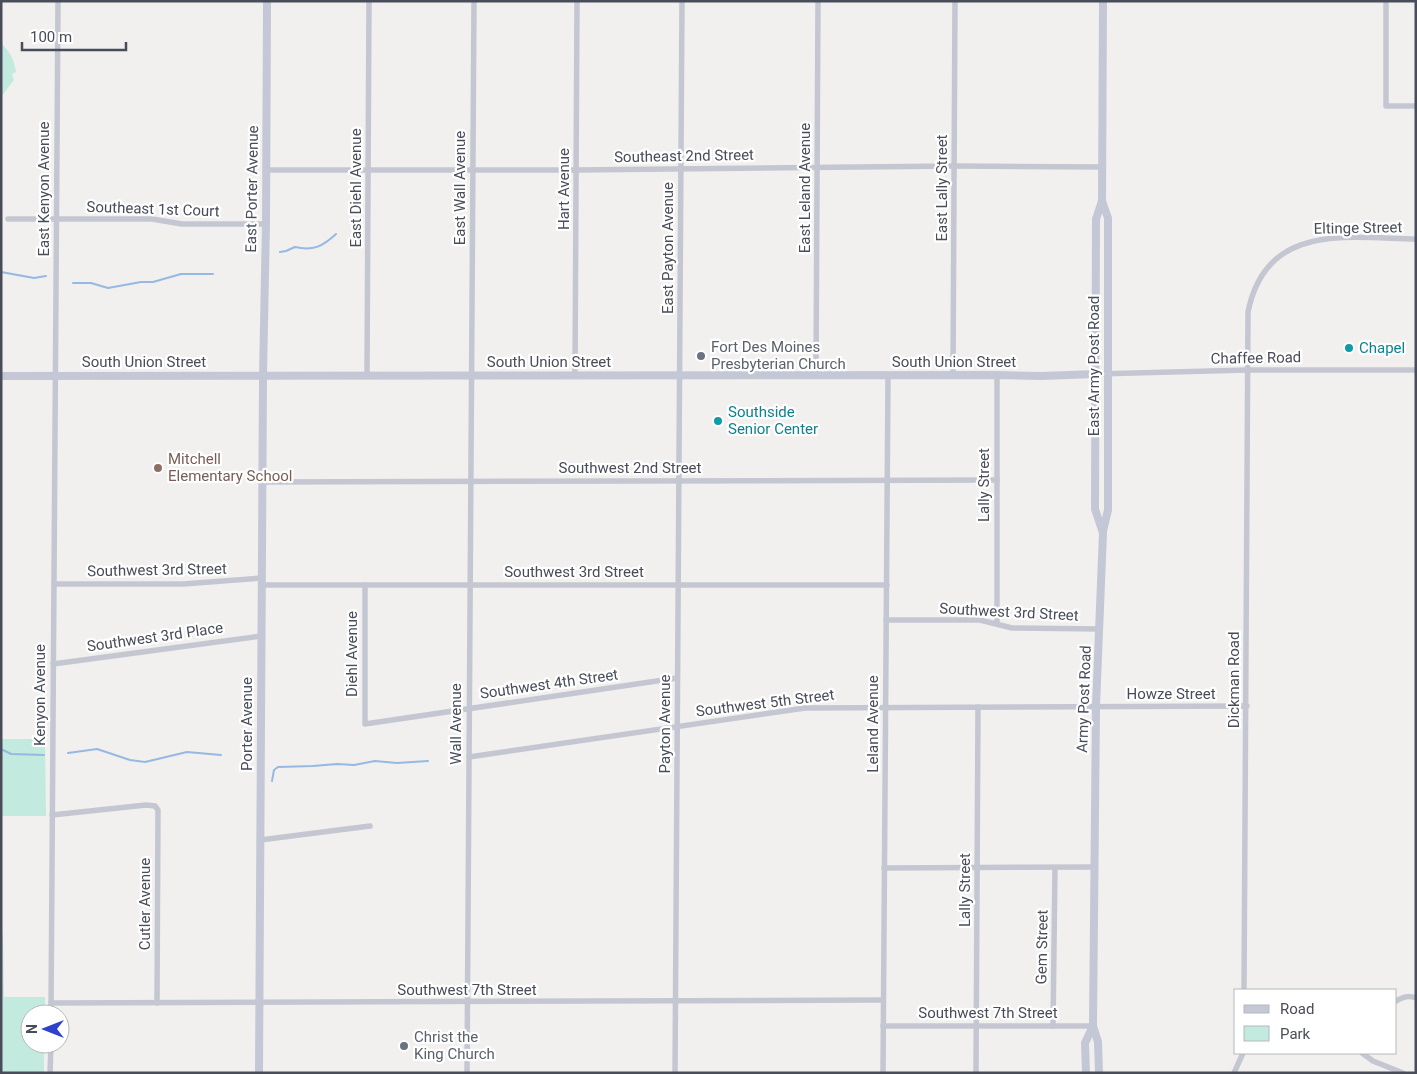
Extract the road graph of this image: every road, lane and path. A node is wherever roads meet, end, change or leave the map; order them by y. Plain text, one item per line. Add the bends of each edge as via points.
1 (58, 1) edge
2 (267, 1) edge
3 (369, 1) edge
4 (474, 1) edge
5 (578, 1) edge
6 (682, 1) edge
7 (818, 1) edge
8 (956, 1) edge
9 (1103, 1) edge
10 (1386, 1) edge
11 (1416, 106) edge
12 (954, 166) junction
13 (817, 167) junction
14 (1101, 167) junction
15 (680, 168) junction
16 (368, 169) junction
17 (266, 170) junction
18 (472, 170) junction
19 (576, 170) junction
20 (1102, 201) junction
21 (8, 219) dead end
22 (56, 219) junction
23 (266, 224) junction
24 (1416, 239) edge
25 (1248, 370) junction
26 (1416, 370) edge
27 (1096, 374) junction
28 (1108, 374) junction
29 (816, 375) junction
30 (888, 375) junction
31 (953, 375) junction
32 (997, 375) junction
33 (1, 376) edge
34 (55, 376) junction
35 (263, 376) junction
36 (367, 376) junction
37 (471, 376) junction
38 (575, 376) junction
39 (680, 376) junction
40 (887, 480) junction
41 (997, 480) junction
42 (470, 481) junction
43 (679, 481) junction
44 (262, 482) junction
45 (1103, 533) junction
46 (262, 582) junction
47 (54, 584) junction
48 (365, 585) junction
49 (470, 585) junction
50 (678, 585) junction
51 (886, 585) junction
52 (886, 620) junction
53 (997, 624) junction
54 (1100, 629) junction
55 (261, 636) junction
56 (53, 664) junction
57 (677, 678) junction
58 (1096, 706) junction
59 (1247, 706) junction
60 (886, 707) junction
61 (978, 707) junction
62 (469, 709) junction
63 (365, 724) joint
64 (677, 726) junction
65 (469, 757) junction
66 (52, 815) junction
67 (370, 826) dead end
68 (260, 840) junction
69 (1095, 867) junction
70 (884, 868) junction
71 (978, 868) junction
72 (1055, 868) junction
73 (1244, 989) edge
74 (1416, 998) edge
75 (883, 1000) junction
76 (1397, 1000) edge
77 (676, 1001) junction
78 (468, 1002) junction
79 (51, 1003) joint
80 (157, 1003) junction
81 (260, 1003) junction
82 (883, 1026) junction
83 (976, 1026) junction
84 (1053, 1026) junction
85 (1093, 1026) junction
86 (51, 1054) edge
87 (1243, 1054) edge
88 (1363, 1054) edge
89 (50, 1073) edge
90 (259, 1073) edge
91 (467, 1073) edge
92 (675, 1073) edge
93 (883, 1073) edge
94 (976, 1073) edge
95 (1086, 1073) edge
96 (1099, 1073) edge
97 (1234, 1073) edge
98 (1403, 1073) edge

1 - 22 street, East Kenyon Avenue
2 - 17 street, East Porter Avenue
3 - 16 street, East Diehl Avenue
4 - 18 street, East Wall Avenue
5 - 19 street, Hart Avenue
6 - 15 street, East Payton Avenue
7 - 13 street, East Leland Avenue
8 - 12 street, East Lally Street
9 - 14 street, East Army Post Road
10 - 11 street via 1386,106
12 - 13 street, Southeast 2nd Street
12 - 14 street, Southeast 2nd Street
12 - 31 street, East Lally Street
13 - 15 street, Southeast 2nd Street
13 - 29 street, East Leland Avenue
14 - 20 street, East Army Post Road
15 - 19 street, Southeast 2nd Street
15 - 39 street, East Payton Avenue
16 - 17 street, Southeast 2nd Street
16 - 18 street, Southeast 2nd Street
16 - 36 street, East Diehl Avenue
17 - 23 street, East Porter Avenue
18 - 19 street, Southeast 2nd Street
18 - 37 street, East Wall Avenue
19 - 38 street, Hart Avenue
20 - 27 street, East Army Post Road via 1096,219
20 - 28 street, East Army Post Road via 1108,218
21 - 22 street, Southeast 1st Court
22 - 23 street, Southeast 1st Court
22 - 34 street, East Kenyon Avenue
23 - 35 street, East Porter Avenue
24 - 25 street, Eltinge Street via 1318,239 1295,246 1275,260 1259,279 1251,299
25 - 26 street, Chaffee Road
25 - 28 street, Chaffee Road
25 - 59 street, Dickman Road
27 - 28 street, Chaffee Road
27 - 32 street, South Union Street
27 - 45 street, Army Post Road via 1095,509
28 - 45 street, East Army Post Road via 1108,510
29 - 30 street, South Union Street
29 - 39 street, South Union Street
30 - 31 street, South Union Street
30 - 40 street, Leland Avenue
31 - 32 street, South Union Street
32 - 41 street, Lally Street
33 - 34 street, South Union Street
34 - 35 street, South Union Street
34 - 47 street, Kenyon Avenue
35 - 36 street, South Union Street
35 - 44 street, Porter Avenue
36 - 37 street, South Union Street
37 - 38 street, South Union Street
37 - 42 street, Wall Avenue
38 - 39 street, South Union Street
39 - 43 street, Payton Avenue
40 - 41 street, Southwest 2nd Street
40 - 43 street, Southwest 2nd Street
40 - 51 street, Leland Avenue
41 - 53 street, Lally Street
42 - 43 street, Southwest 2nd Street
42 - 44 street, Southwest 2nd Street
42 - 49 street, Wall Avenue
43 - 50 street, Payton Avenue
44 - 46 street, Porter Avenue
45 - 54 street, Army Post Road
46 - 47 street, Southwest 3rd Street
46 - 48 street, Southwest 3rd Street
46 - 55 street, Porter Avenue
47 - 56 street, Kenyon Avenue
48 - 49 street, Southwest 3rd Street
48 - 63 street, Diehl Avenue
49 - 50 street, Southwest 3rd Street
49 - 62 street, Wall Avenue
50 - 51 street, Southwest 3rd Street
50 - 57 street, Payton Avenue
51 - 52 street, Leland Avenue
52 - 53 street, Southwest 3rd Street via 980,620
52 - 60 street, Leland Avenue
53 - 54 street, Southwest 3rd Street via 1012,628
54 - 58 street, Army Post Road
55 - 56 street, Southwest 3rd Place
55 - 68 street, Porter Avenue
56 - 66 street, Kenyon Avenue
57 - 62 street, Southwest 4th Street
57 - 64 street, Payton Avenue
58 - 59 street, Howze Street
58 - 61 street, Southwest 5th Street
58 - 69 street, Army Post Road
59 - 73 street, Dickman Road
60 - 61 street, Southwest 5th Street
60 - 64 street, Southwest 5th Street via 805,708
60 - 70 street, Leland Avenue
61 - 71 street, Lally Street
62 - 63 street, Southwest 4th Street
62 - 65 street, Wall Avenue
64 - 65 street, Southwest 5th Street
64 - 77 street, Payton Avenue
65 - 78 street, Wall Avenue
66 - 79 street, Kenyon Avenue
66 - 80 street, Cutler Avenue via 146,804 155,806 158,814
67 - 68 street
68 - 81 street, Porter Avenue
69 - 72 street
69 - 85 street, Army Post Road
70 - 71 street
70 - 75 street, Leland Avenue
71 - 72 street
71 - 83 street, Lally Street
72 - 84 street, Gem Street
74 - 76 street via 1410,996
75 - 77 street, Southwest 7th Street
75 - 82 street, Leland Avenue
77 - 78 street, Southwest 7th Street
77 - 92 street, Payton Avenue
78 - 81 street, Southwest 7th Street
78 - 91 street, Wall Avenue
79 - 80 street, Southwest 7th Street
80 - 81 street, Southwest 7th Street
81 - 90 street, Porter Avenue
82 - 83 street, Southwest 7th Street
82 - 93 street, Leland Avenue
83 - 84 street, Southwest 7th Street
83 - 94 street, Lally Street
84 - 85 street, Southwest 7th Street
85 - 95 street, Army Post Road via 1086,1043
85 - 96 street, Army Post Road via 1098,1042
86 - 89 street
87 - 97 street
88 - 98 street

